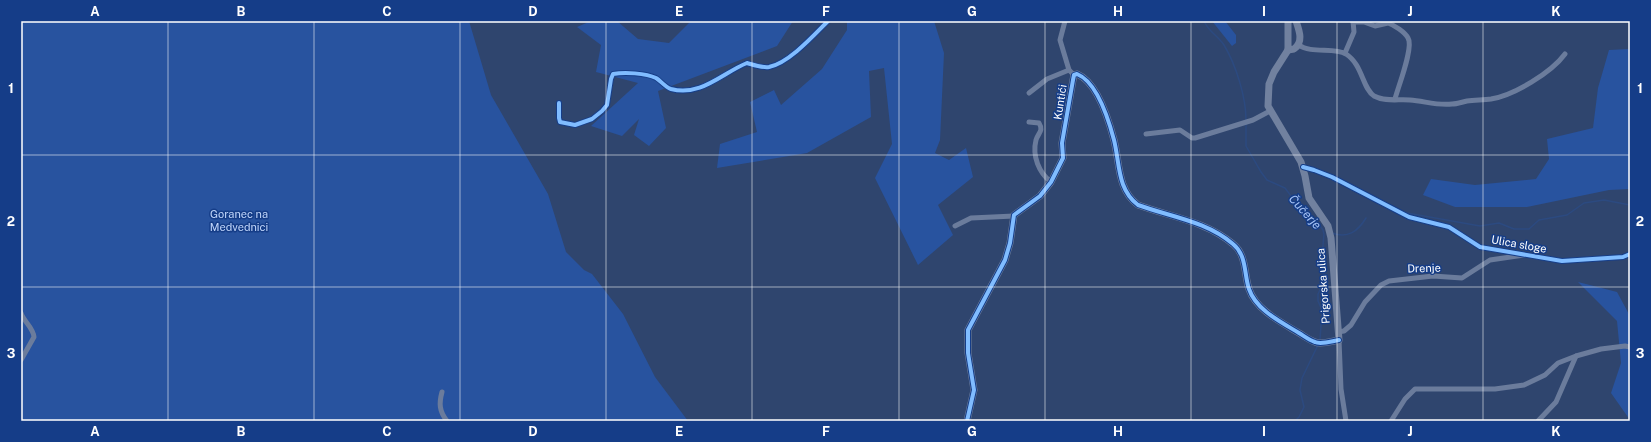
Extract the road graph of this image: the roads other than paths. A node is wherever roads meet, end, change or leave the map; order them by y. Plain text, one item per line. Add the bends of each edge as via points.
1 (828, 21) edge
2 (1065, 21) edge
3 (1288, 21) edge
4 (1296, 21) edge
5 (1353, 21) edge
6 (1299, 45) junction
7 (1288, 50) junction
8 (1345, 53) junction
9 (1565, 54) dead end
10 (1072, 73) junction
11 (1029, 93) dead end
12 (1395, 99) junction
13 (559, 103) dead end
14 (1270, 111) junction
15 (1028, 122) dead end
16 (1146, 134) dead end
17 (1303, 167) junction
18 (1051, 182) junction
19 (1014, 216) junction
20 (955, 226) dead end
21 (1630, 254) edge
22 (1528, 255) junction
23 (21, 313) edge
24 (1338, 332) junction
25 (1339, 340) junction
26 (1630, 347) edge
27 (1576, 356) junction
28 (21, 360) edge
29 (442, 392) dead end
30 (447, 421) edge
31 (967, 421) edge
32 (1346, 421) edge
33 (1391, 421) edge
34 (1538, 421) edge

1 - 13 street via 782,62 770,67 747,63 709,85 683,90 670,89 655,78 613,74 607,105 592,119 575,124 560,122
2 - 10 street via 1060,40
3 - 7 street
4 - 6 street
5 - 8 street via 1354,32
5 - 12 street via 1375,26 1388,23 1408,37 1410,42 1405,68
6 - 7 street
6 - 8 street via 1307,49
7 - 14 street, Prigorska ulica via 1269,84
8 - 12 street via 1356,62 1374,96
9 - 12 street via 1534,81 1490,99 1453,104
10 - 11 street via 1046,79
10 - 18 street, Kuntići via 1062,143 1063,158
10 - 25 street, Kuntići via 1082,76 1097,94 1114,140 1121,181 1130,199 1138,205 1206,226 1235,245 1244,264 1250,291 1265,311 1319,343
14 - 16 street via 1247,122 1195,138 1180,130
14 - 17 street, Prigorska ulica
15 - 18 street via 1036,122 1041,126 1035,142 1036,158 1042,174
17 - 22 street, Ulica sloge via 1332,177 1409,217 1449,227 1480,246
17 - 24 street, Prigorska ulica via 1309,198 1328,228 1330,237
18 - 19 street, Kuntići via 1040,196
19 - 20 street via 971,218
19 - 31 street via 1005,260 968,330 968,353 974,390
21 - 22 street, Ulica sloge via 1623,257 1562,260
22 - 24 street, Drenje via 1490,260 1462,278 1433,276 1389,281 1381,285 1365,302 1351,325
23 - 28 street via 32,329 34,337
24 - 25 street, Prigorska ulica
25 - 32 street, Prigorska ulica via 1341,388
26 - 27 street via 1601,349
27 - 33 street via 1558,363 1545,375 1524,385 1495,389 1415,389
27 - 34 street via 1556,402
29 - 30 street via 439,402

